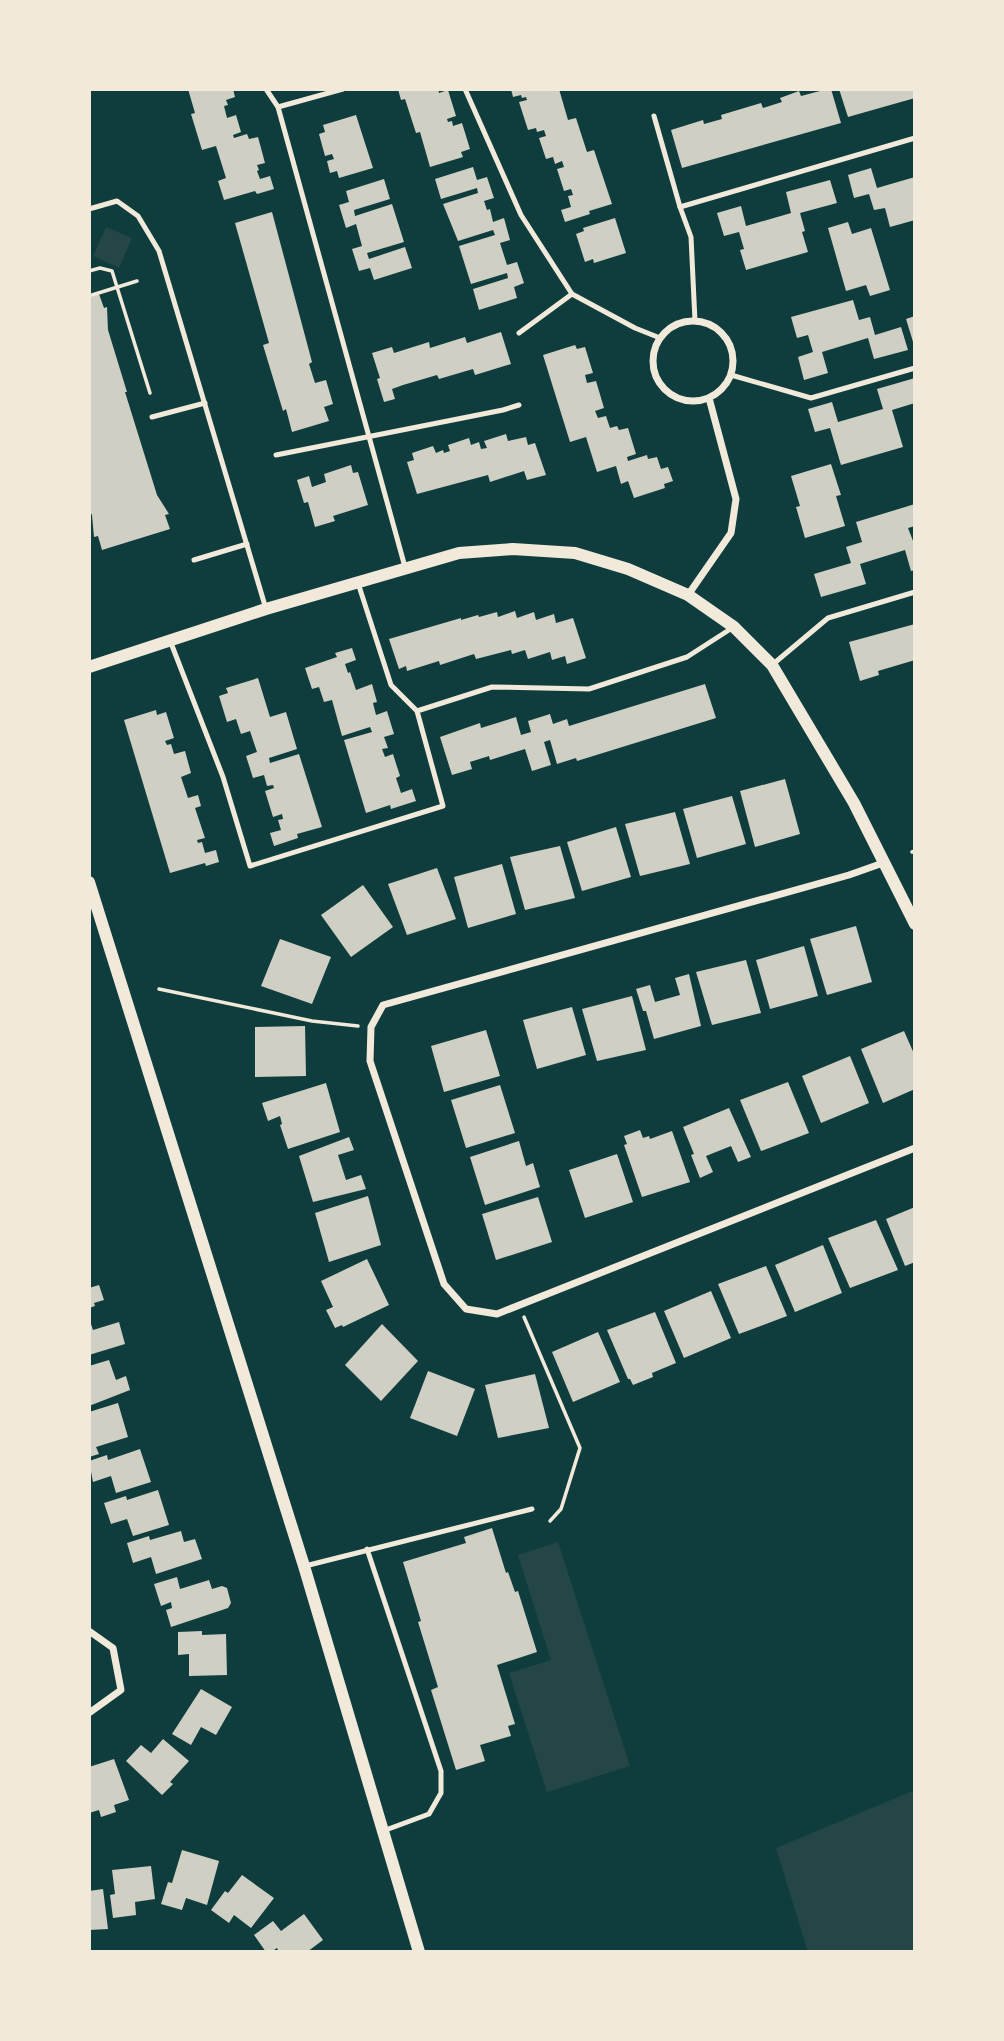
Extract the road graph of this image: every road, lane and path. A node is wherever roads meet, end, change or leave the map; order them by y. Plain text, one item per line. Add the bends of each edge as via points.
1 (266, 89) edge
2 (343, 89) edge
3 (465, 89) edge
4 (278, 107) junction
5 (654, 116) dead end
6 (915, 138) edge
7 (680, 207) junction
8 (89, 209) edge
9 (89, 271) edge
10 (137, 281) dead end
11 (117, 287) junction
12 (572, 294) junction
13 (92, 295) dead end
14 (695, 321) junction
15 (519, 333) dead end
16 (660, 338) junction
17 (915, 368) edge
18 (731, 375) junction
19 (150, 393) dead end
20 (709, 398) junction
21 (205, 403) junction
22 (519, 405) dead end
23 (152, 417) dead end
24 (368, 437) junction
25 (276, 455) dead end
26 (247, 544) junction
27 (194, 560) dead end
28 (405, 567) junction
29 (357, 582) junction
30 (915, 592) edge
31 (688, 595) junction
32 (266, 609) junction
33 (734, 627) junction
34 (170, 640) junction
35 (772, 665) junction
36 (89, 667) edge
37 (417, 711) junction
38 (883, 863) junction
39 (89, 882) edge
40 (915, 924) edge
41 (159, 989) dead end
42 (371, 1027) junction
43 (915, 1148) edge
44 (519, 1306) junction
45 (532, 1509) dead end
46 (550, 1521) dead end
47 (368, 1549) junction
48 (304, 1566) junction
49 (89, 1631) edge
50 (89, 1713) edge
51 (383, 1830) junction
52 (419, 1952) edge

1 - 4 lane
2 - 4 lane
3 - 12 lane via 521,215
4 - 24 lane
5 - 7 lane
6 - 7 lane
7 - 14 lane via 691,237
8 - 21 lane via 117,201 138,216 159,251
9 - 11 path via 112,271
10 - 11 path
11 - 13 path
11 - 19 path
12 - 15 lane
12 - 16 lane
14 - 16 street via 670,328
14 - 18 street via 718,330 726,339 732,351
16 - 20 street via 653,362 662,386 683,400
17 - 18 lane via 811,398
18 - 20 street
20 - 31 street via 736,499 731,533
21 - 23 lane
21 - 26 lane
22 - 24 lane
24 - 25 lane
24 - 28 lane
26 - 27 lane
26 - 32 lane
28 - 29 street
28 - 31 street via 459,553 513,549 575,554 628,569
29 - 32 street
29 - 37 lane via 391,685
30 - 35 lane via 828,618
31 - 33 street
32 - 34 street
33 - 35 street
33 - 37 lane via 687,657 589,689 492,687
34 - 36 street
34 - 37 lane via 223,776 250,866 443,806
35 - 38 street via 854,803
38 - 40 street
38 - 42 street via 383,1005
39 - 48 street
41 - 42 path via 312,1021
42 - 44 street via 370,1061 444,1284 466,1309 498,1314
43 - 44 street
44 - 46 path via 580,1448 561,1509
45 - 47 lane
47 - 48 lane
47 - 51 lane via 442,1771 441,1793 429,1814
48 - 51 street
49 - 50 street via 113,1648 121,1690
51 - 52 street

